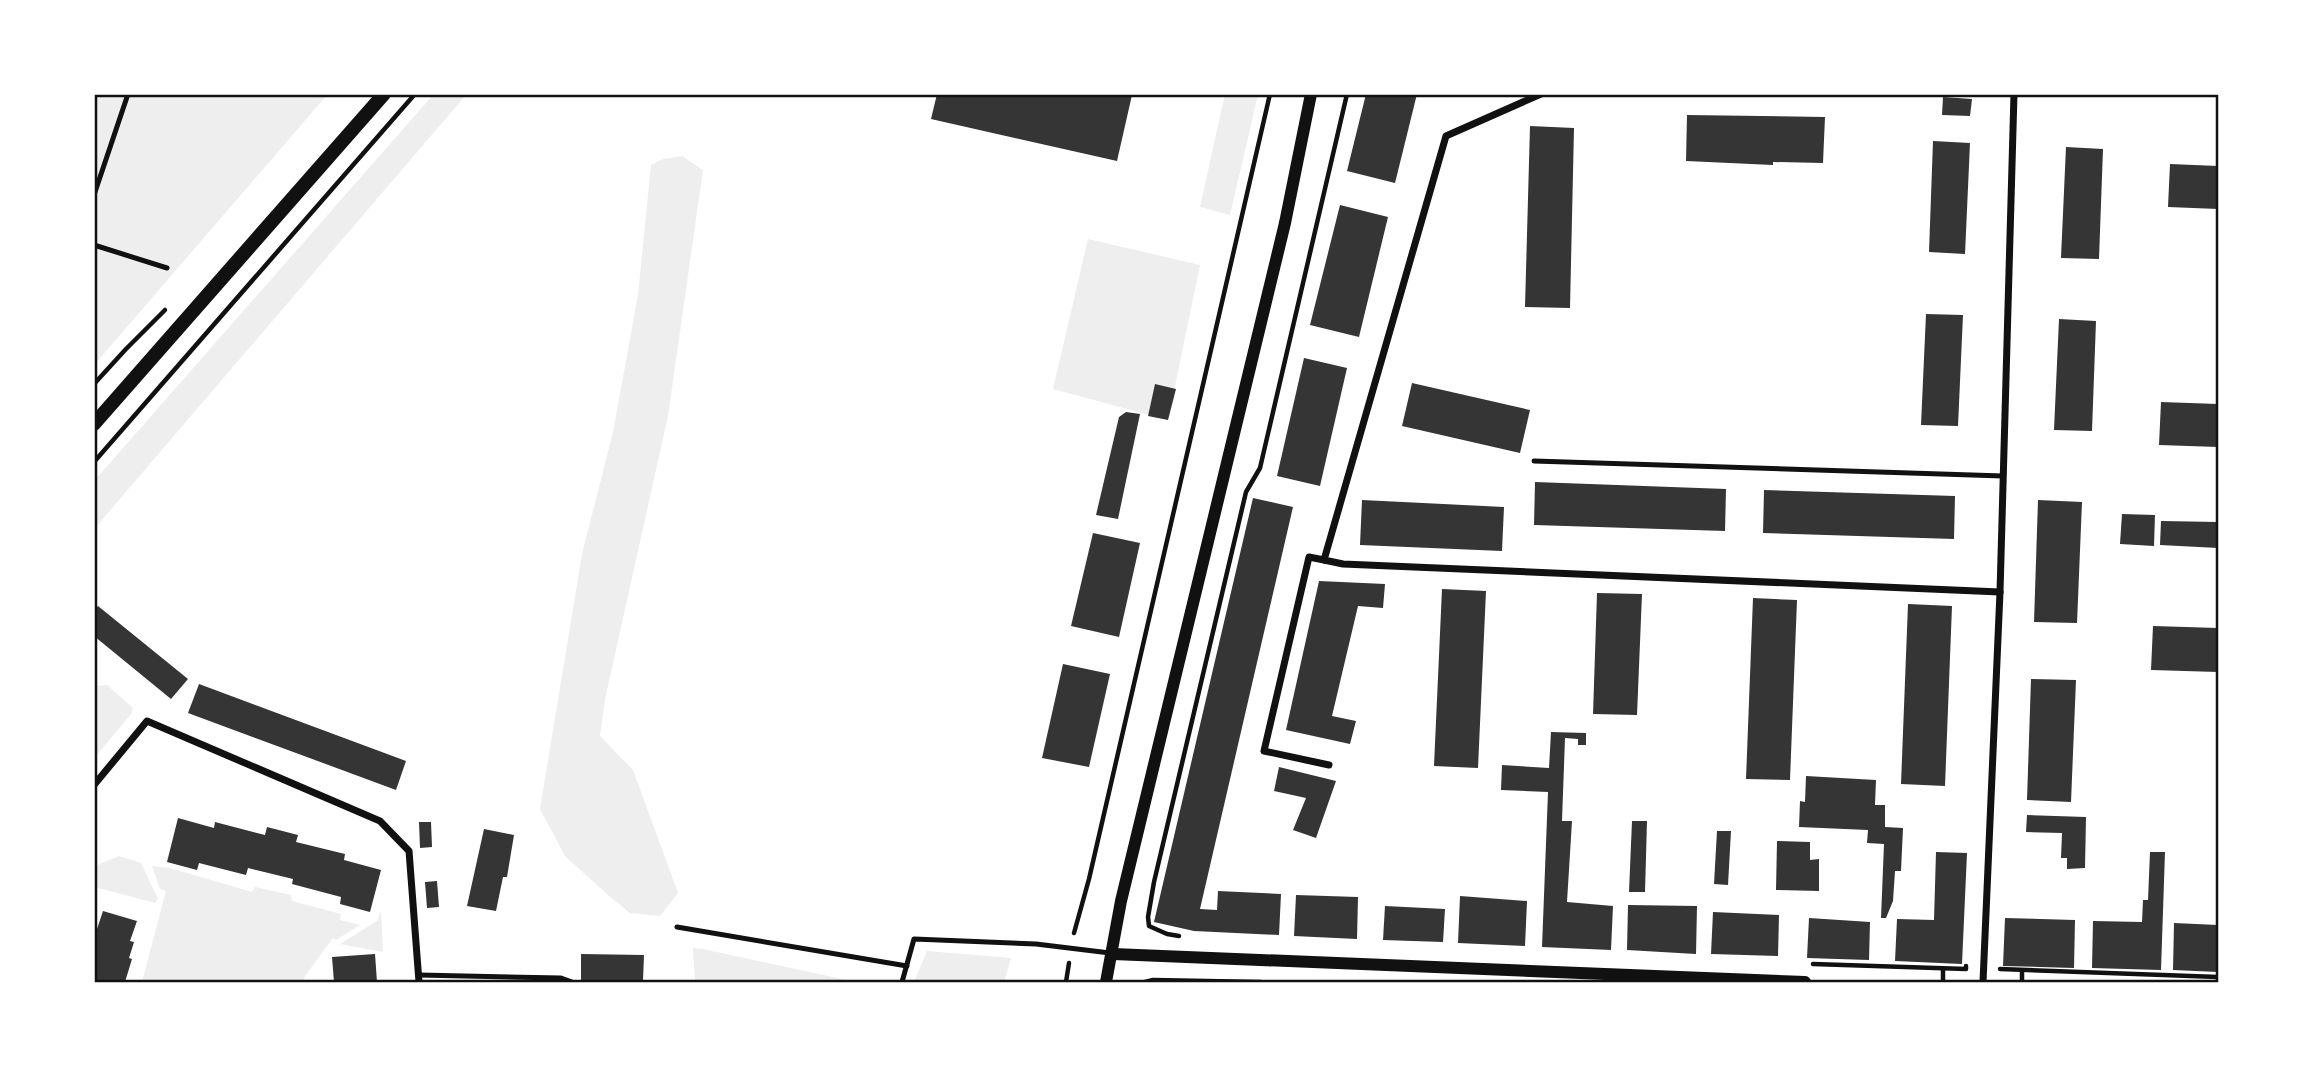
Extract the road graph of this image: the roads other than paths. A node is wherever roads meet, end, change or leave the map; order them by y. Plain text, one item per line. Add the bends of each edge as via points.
1 (128, 94) edge
2 (384, 94) edge
3 (1311, 94) edge
4 (1541, 94) edge
5 (2014, 94) edge
6 (94, 195) edge
7 (94, 245) edge
8 (167, 268) dead end
9 (94, 424) edge
10 (1534, 461) dead end
11 (2003, 476) junction
12 (1324, 560) junction
13 (2000, 592) junction
14 (1329, 765) dead end
15 (94, 785) edge
16 (677, 927) dead end
17 (1113, 954) junction
18 (906, 966) junction
19 (419, 979) edge
20 (1628, 979) edge
21 (572, 982) edge
22 (902, 982) edge
23 (1106, 982) edge
24 (1805, 982) edge
25 (1983, 982) edge

1 - 6 lane
2 - 9 main road
3 - 17 street via 1285,223 1124,889
4 - 12 street via 1446,135
5 - 11 street
7 - 8 lane
10 - 11 lane
11 - 13 street
12 - 13 street
12 - 14 street via 1310,557 1264,751
13 - 25 street
15 - 19 street via 147,721 380,821 409,851
16 - 18 lane
17 - 18 lane via 1036,944 914,939
17 - 20 street
17 - 23 street
18 - 22 lane
19 - 21 lane via 561,978
20 - 24 street

